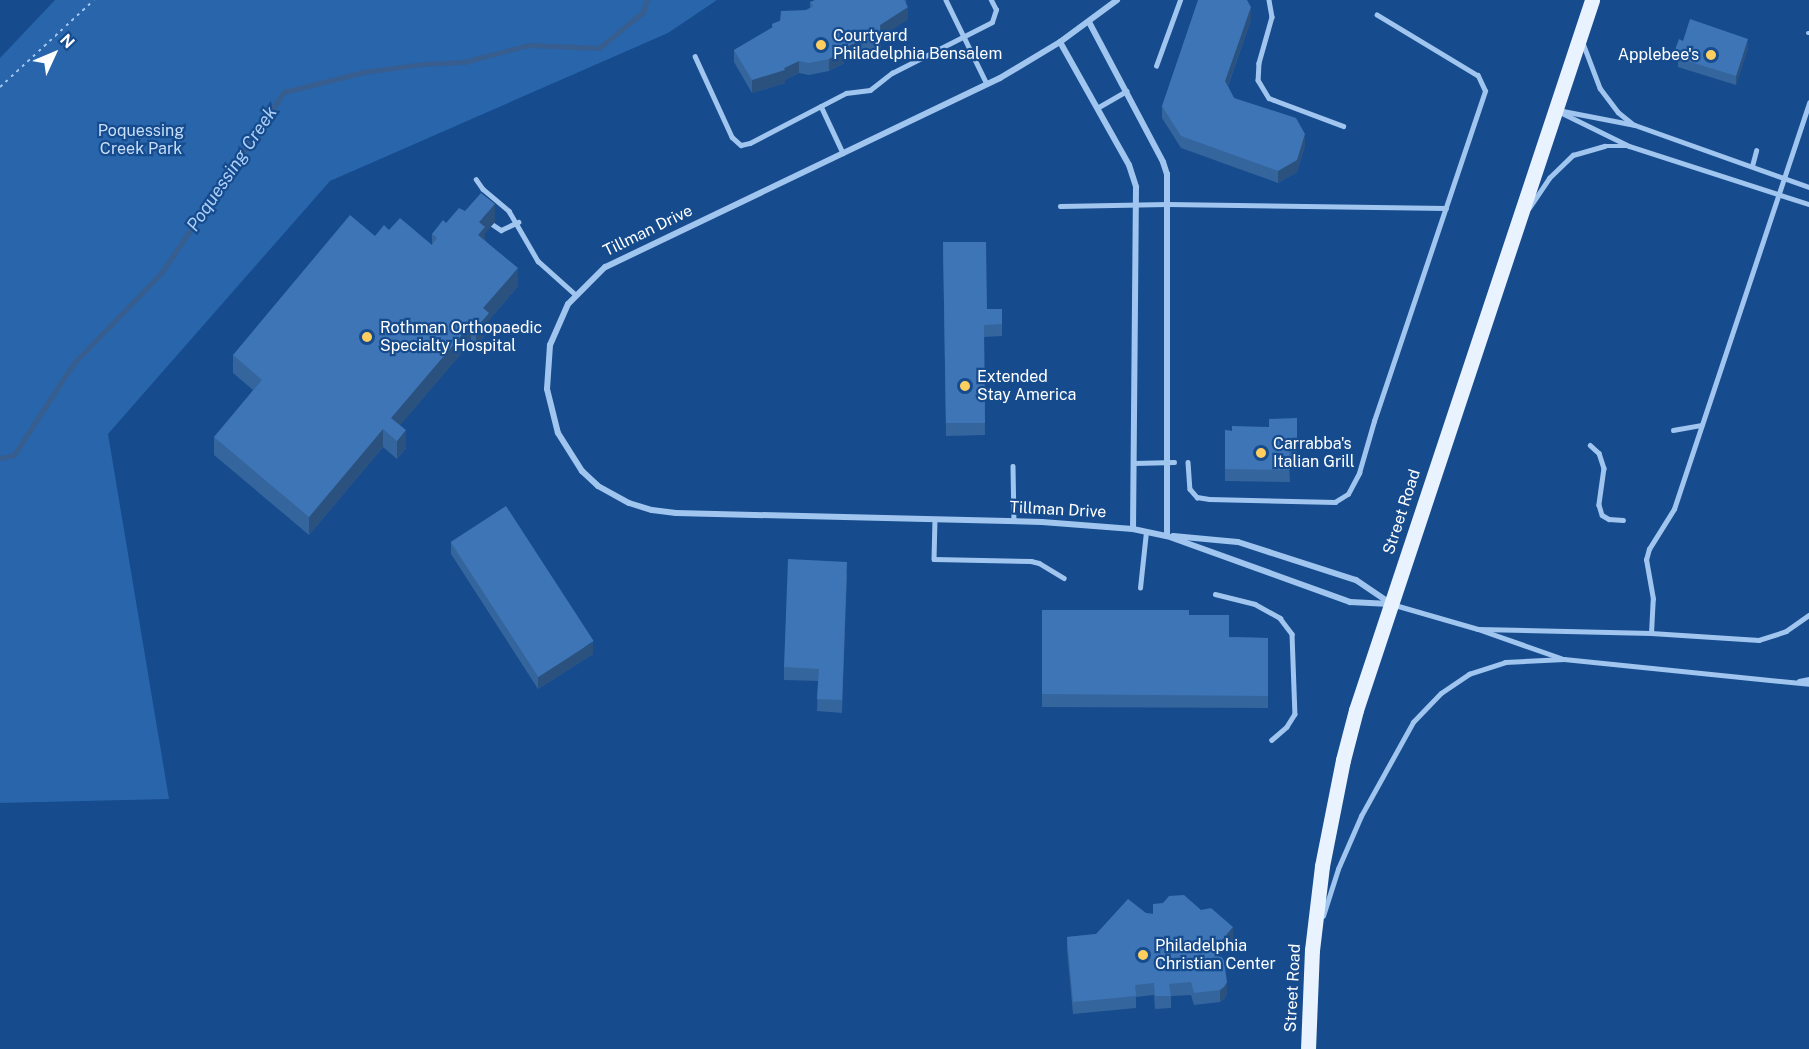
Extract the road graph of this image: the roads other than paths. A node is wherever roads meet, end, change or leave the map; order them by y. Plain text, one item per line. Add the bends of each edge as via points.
1 (946, 0) edge
2 (991, 0) edge
3 (1118, 0) edge
4 (1180, 0) edge
5 (1269, 0) edge
6 (1592, 0) edge
7 (1377, 15) dead end
8 (1089, 22) junction
9 (1581, 34) junction
10 (964, 37) junction
11 (1060, 42) junction
12 (695, 56) dead end
13 (1156, 66) dead end
14 (987, 84) junction
15 (1126, 91) junction
16 (1809, 102) edge
17 (821, 106) junction
18 (1097, 108) junction
19 (1556, 110) junction
20 (1635, 125) junction
21 (1343, 126) dead end
22 (1629, 146) junction
23 (1756, 151) dead end
24 (843, 153) junction
25 (1752, 166) junction
26 (1783, 178) junction
27 (476, 179) dead end
28 (1809, 187) edge
29 (1778, 195) junction
30 (1167, 204) junction
31 (1809, 204) edge
32 (1138, 205) junction
33 (1060, 206) dead end
34 (1446, 208) junction
35 (518, 222) junction
36 (492, 224) edge
37 (1516, 227) junction
38 (575, 294) junction
39 (1702, 425) junction
40 (1672, 430) dead end
41 (1590, 446) dead end
42 (1170, 461) junction
43 (1188, 462) dead end
44 (1134, 463) junction
45 (1013, 466) dead end
46 (935, 519) junction
47 (1623, 520) dead end
48 (1014, 521) junction
49 (1133, 530) junction
50 (1146, 532) junction
51 (1167, 536) junction
52 (1064, 578) dead end
53 (1140, 588) dead end
54 (1215, 594) dead end
55 (1391, 604) junction
56 (1809, 615) edge
57 (1478, 629) junction
58 (1651, 633) junction
59 (1564, 659) junction
60 (1809, 681) edge
61 (1272, 740) dead end
62 (1312, 950) junction
63 (1308, 1049) edge

1 - 10 lane
2 - 10 lane via 996,10 992,22
3 - 8 street, Tillman Drive
4 - 13 lane
5 - 21 lane via 1272,17 1258,80 1269,98
6 - 9 main road, Street Road
7 - 34 lane via 1478,76 1483,83 1485,91
8 - 11 street, Tillman Drive
8 - 15 street
9 - 19 main road, Street Road
9 - 20 lane via 1600,88 1618,112
10 - 14 lane
10 - 17 lane via 892,73 870,90 846,93
11 - 14 street, Tillman Drive
11 - 18 street
12 - 17 lane via 732,137 741,145 750,144
14 - 24 street, Tillman Drive
15 - 18 lane
15 - 30 street via 1163,162
16 - 26 lane
17 - 24 lane
18 - 32 street via 1133,175
19 - 20 lane
19 - 22 lane
19 - 37 main road, Street Road
20 - 25 lane
22 - 29 lane
22 - 37 lane via 1605,146 1573,155 1549,178
23 - 25 lane
24 - 38 street, Tillman Drive via 619,259
25 - 26 lane
26 - 28 lane
26 - 29 lane
27 - 35 lane via 482,192
29 - 31 lane
29 - 39 lane
30 - 32 lane
30 - 34 lane
30 - 42 street
32 - 33 lane
32 - 44 street
34 - 43 lane via 1359,472 1348,494 1335,502 1197,498 1190,489
35 - 36 lane via 501,230
35 - 38 lane via 538,261
37 - 55 main road, Street Road
38 - 46 street, Tillman Drive via 550,345 548,401 565,447 582,471 608,492 628,503 676,513
39 - 40 lane
39 - 58 lane via 1674,509 1646,560 1653,606
41 - 47 lane via 1599,453 1604,468 1599,505 1602,515
42 - 44 lane
42 - 51 street
44 - 49 street
45 - 48 lane
46 - 48 street, Tillman Drive
46 - 52 lane via 934,559 1031,561
48 - 49 street, Tillman Drive
49 - 50 street, Tillman Drive
50 - 51 street, Tillman Drive
50 - 53 lane
51 - 55 street, Tillman Drive via 1350,602
51 - 55 street, Tillman Drive via 1238,542 1356,580
54 - 61 lane via 1255,604 1280,618 1292,634 1295,714
55 - 57 lane
55 - 62 main road, Street Road via 1343,760 1322,866
56 - 58 lane via 1786,631 1759,640
57 - 58 lane
57 - 59 lane
59 - 60 lane
59 - 62 lane via 1505,662 1469,674 1441,693 1413,722 1376,786 1342,858
62 - 63 main road, Street Road

